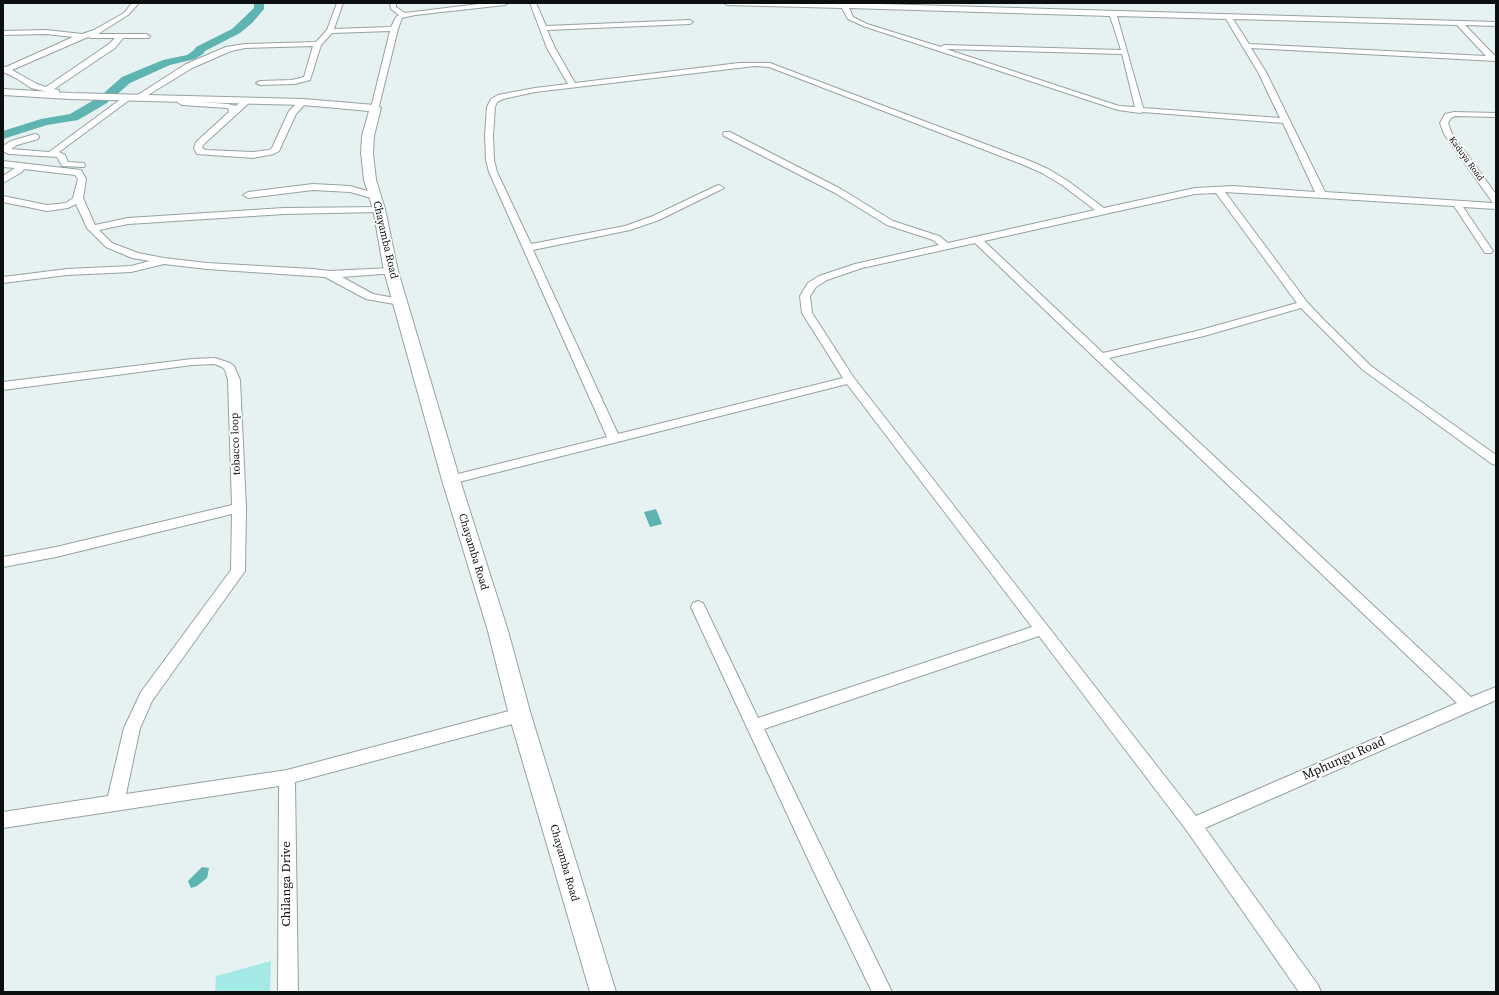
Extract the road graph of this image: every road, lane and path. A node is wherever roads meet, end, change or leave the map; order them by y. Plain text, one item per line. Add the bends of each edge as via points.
1 (136, 3) edge
2 (340, 3) edge
3 (393, 3) edge
4 (505, 3) edge
5 (533, 3) edge
6 (727, 3) edge
7 (845, 5) junction
8 (1112, 13) junction
9 (403, 14) junction
10 (1228, 16) junction
11 (690, 22) dead end
12 (1458, 22) junction
13 (1496, 24) edge
14 (394, 28) junction
15 (542, 28) junction
16 (330, 30) junction
17 (3, 33) edge
18 (84, 36) junction
19 (121, 36) junction
20 (146, 36) dead end
21 (318, 44) junction
22 (1247, 46) junction
23 (931, 47) junction
24 (1125, 52) junction
25 (1494, 59) edge
26 (4, 69) edge
27 (260, 83) dead end
28 (573, 86) junction
29 (48, 90) junction
30 (3, 92) edge
31 (64, 96) junction
32 (133, 98) junction
33 (184, 99) junction
34 (246, 101) junction
35 (302, 102) junction
36 (375, 108) junction
37 (1140, 111) junction
38 (233, 112) junction
39 (1496, 115) edge
40 (1286, 121) junction
41 (727, 134) dead end
42 (35, 137) dead end
43 (51, 154) junction
44 (3, 164) edge
45 (20, 166) junction
46 (83, 166) dead end
47 (3, 180) edge
48 (719, 188) dead end
49 (1219, 190) junction
50 (1321, 194) junction
51 (248, 195) dead end
52 (78, 198) junction
53 (3, 199) edge
54 (1496, 201) edge
55 (377, 202) junction
56 (1457, 204) junction
57 (1496, 206) edge
58 (1102, 211) junction
59 (92, 228) junction
60 (976, 239) junction
61 (946, 246) junction
62 (527, 248) junction
63 (1488, 251) dead end
64 (164, 261) junction
65 (391, 271) junction
66 (327, 274) junction
67 (3, 280) edge
68 (400, 302) junction
69 (1303, 304) junction
70 (1100, 357) junction
71 (850, 380) junction
72 (3, 386) edge
73 (614, 439) junction
74 (1496, 461) edge
75 (451, 480) junction
76 (239, 508) junction
77 (3, 562) edge
78 (698, 607) dead end
79 (1042, 629) junction
80 (1496, 693) edge
81 (1469, 705) junction
82 (520, 714) junction
83 (754, 726) junction
84 (287, 777) junction
85 (115, 804) junction
86 (3, 820) edge
87 (1193, 825) junction
88 (288, 992) edge
89 (603, 992) edge
90 (882, 992) edge
91 (1311, 992) edge

1 - 18 street via 115,21 97,32
2 - 16 street
3 - 9 street via 393,8
4 - 9 street
5 - 15 street
6 - 7 street
7 - 8 street
7 - 23 street via 847,13 855,21
8 - 10 street
8 - 24 street
9 - 14 street via 398,18
10 - 12 street
10 - 22 street
11 - 15 street
12 - 13 street
12 - 25 street
14 - 16 street
14 - 36 street
15 - 28 street
16 - 21 street
17 - 18 street via 46,32
18 - 19 street
18 - 26 street
19 - 20 street
19 - 29 street via 112,46
21 - 27 street via 308,78 292,82
21 - 32 street via 245,46 229,49 189,66
22 - 25 street
22 - 40 street
23 - 24 street
23 - 37 street via 1086,99
24 - 37 street
26 - 29 street via 34,86
28 - 58 street via 739,65 775,66 1046,171
28 - 62 street via 511,94 497,99 492,104 490,160
29 - 31 street
30 - 31 street
31 - 32 street
32 - 33 street
32 - 43 street
33 - 34 street
33 - 38 street via 182,103 232,107
34 - 35 street
34 - 38 street
35 - 36 street
35 - 38 street via 292,113 276,148 271,152 253,155 200,152 199,144
36 - 55 street, Chayamba Road via 366,153 370,180
37 - 40 street
39 - 54 street, Kaduya Road via 1454,114 1448,116 1444,128
40 - 50 street
41 - 61 street via 838,191 890,223 936,238
42 - 43 street via 5,148 9,151
43 - 46 street via 62,157 65,164
44 - 45 street
45 - 47 street via 19,170
45 - 52 street via 78,172 82,179
48 - 62 street via 656,218 627,228
49 - 50 street
49 - 58 street via 1195,191
49 - 69 street
50 - 56 street
51 - 55 street via 319,187 350,189
52 - 53 street via 68,205 47,208
52 - 59 street
55 - 59 street via 320,210 128,221
55 - 65 street, Chayamba Road
56 - 57 street
56 - 63 street
58 - 60 street
59 - 64 street via 114,248 136,256
60 - 61 street
60 - 70 street
61 - 71 street via 839,271 812,285 805,296 807,313
62 - 73 street
64 - 66 street
64 - 67 street via 132,269 67,272
65 - 66 street
65 - 68 street, Chayamba Road
66 - 68 street via 370,297
68 - 75 street, Chayamba Road
69 - 70 street via 1200,334
69 - 74 street via 1367,368
70 - 81 street
71 - 73 street
71 - 79 street
72 - 76 street, tobacco loop via 192,362 215,361 226,365 230,368 234,380
73 - 75 street
75 - 82 street, Chayamba Road via 498,631
76 - 77 street via 56,552
76 - 85 street, tobacco loop via 238,571 146,697 136,715
78 - 83 street
79 - 83 street
79 - 87 street
80 - 81 street, Mphungu Road
81 - 87 street, Mphungu Road
82 - 84 street
82 - 89 street, Chayamba Road
83 - 90 street
84 - 85 street
84 - 88 street, Chilanga Drive
85 - 86 street
87 - 91 street

